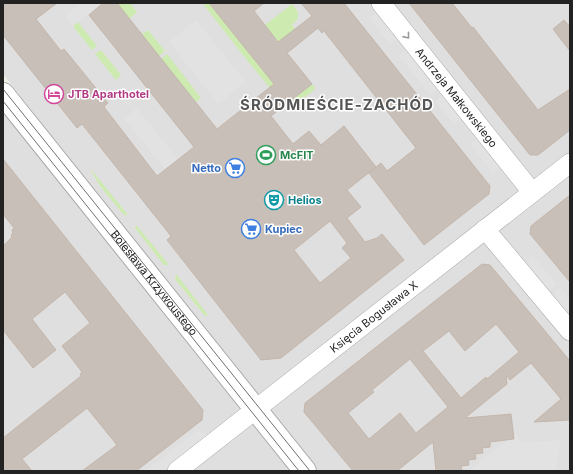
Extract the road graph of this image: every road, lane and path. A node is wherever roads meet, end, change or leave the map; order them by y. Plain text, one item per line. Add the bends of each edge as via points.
1 (380, 3) edge
2 (3, 94) edge
3 (570, 163) edge
4 (532, 192) junction
5 (485, 229) junction
6 (570, 331) edge
7 (256, 410) junction
8 (177, 471) edge
9 (305, 471) edge

1 -> 4 street, Andrzeja Małkowskiego
2 - 7 street, Bolesława Krzywoustego
3 - 4 street, Księcia Bogusława X
4 - 5 street, Księcia Bogusława X
5 - 6 street
5 - 7 street, Księcia Bogusława X
7 - 8 street, Księcia Bogusława X
7 - 9 street, Bolesława Krzywoustego

